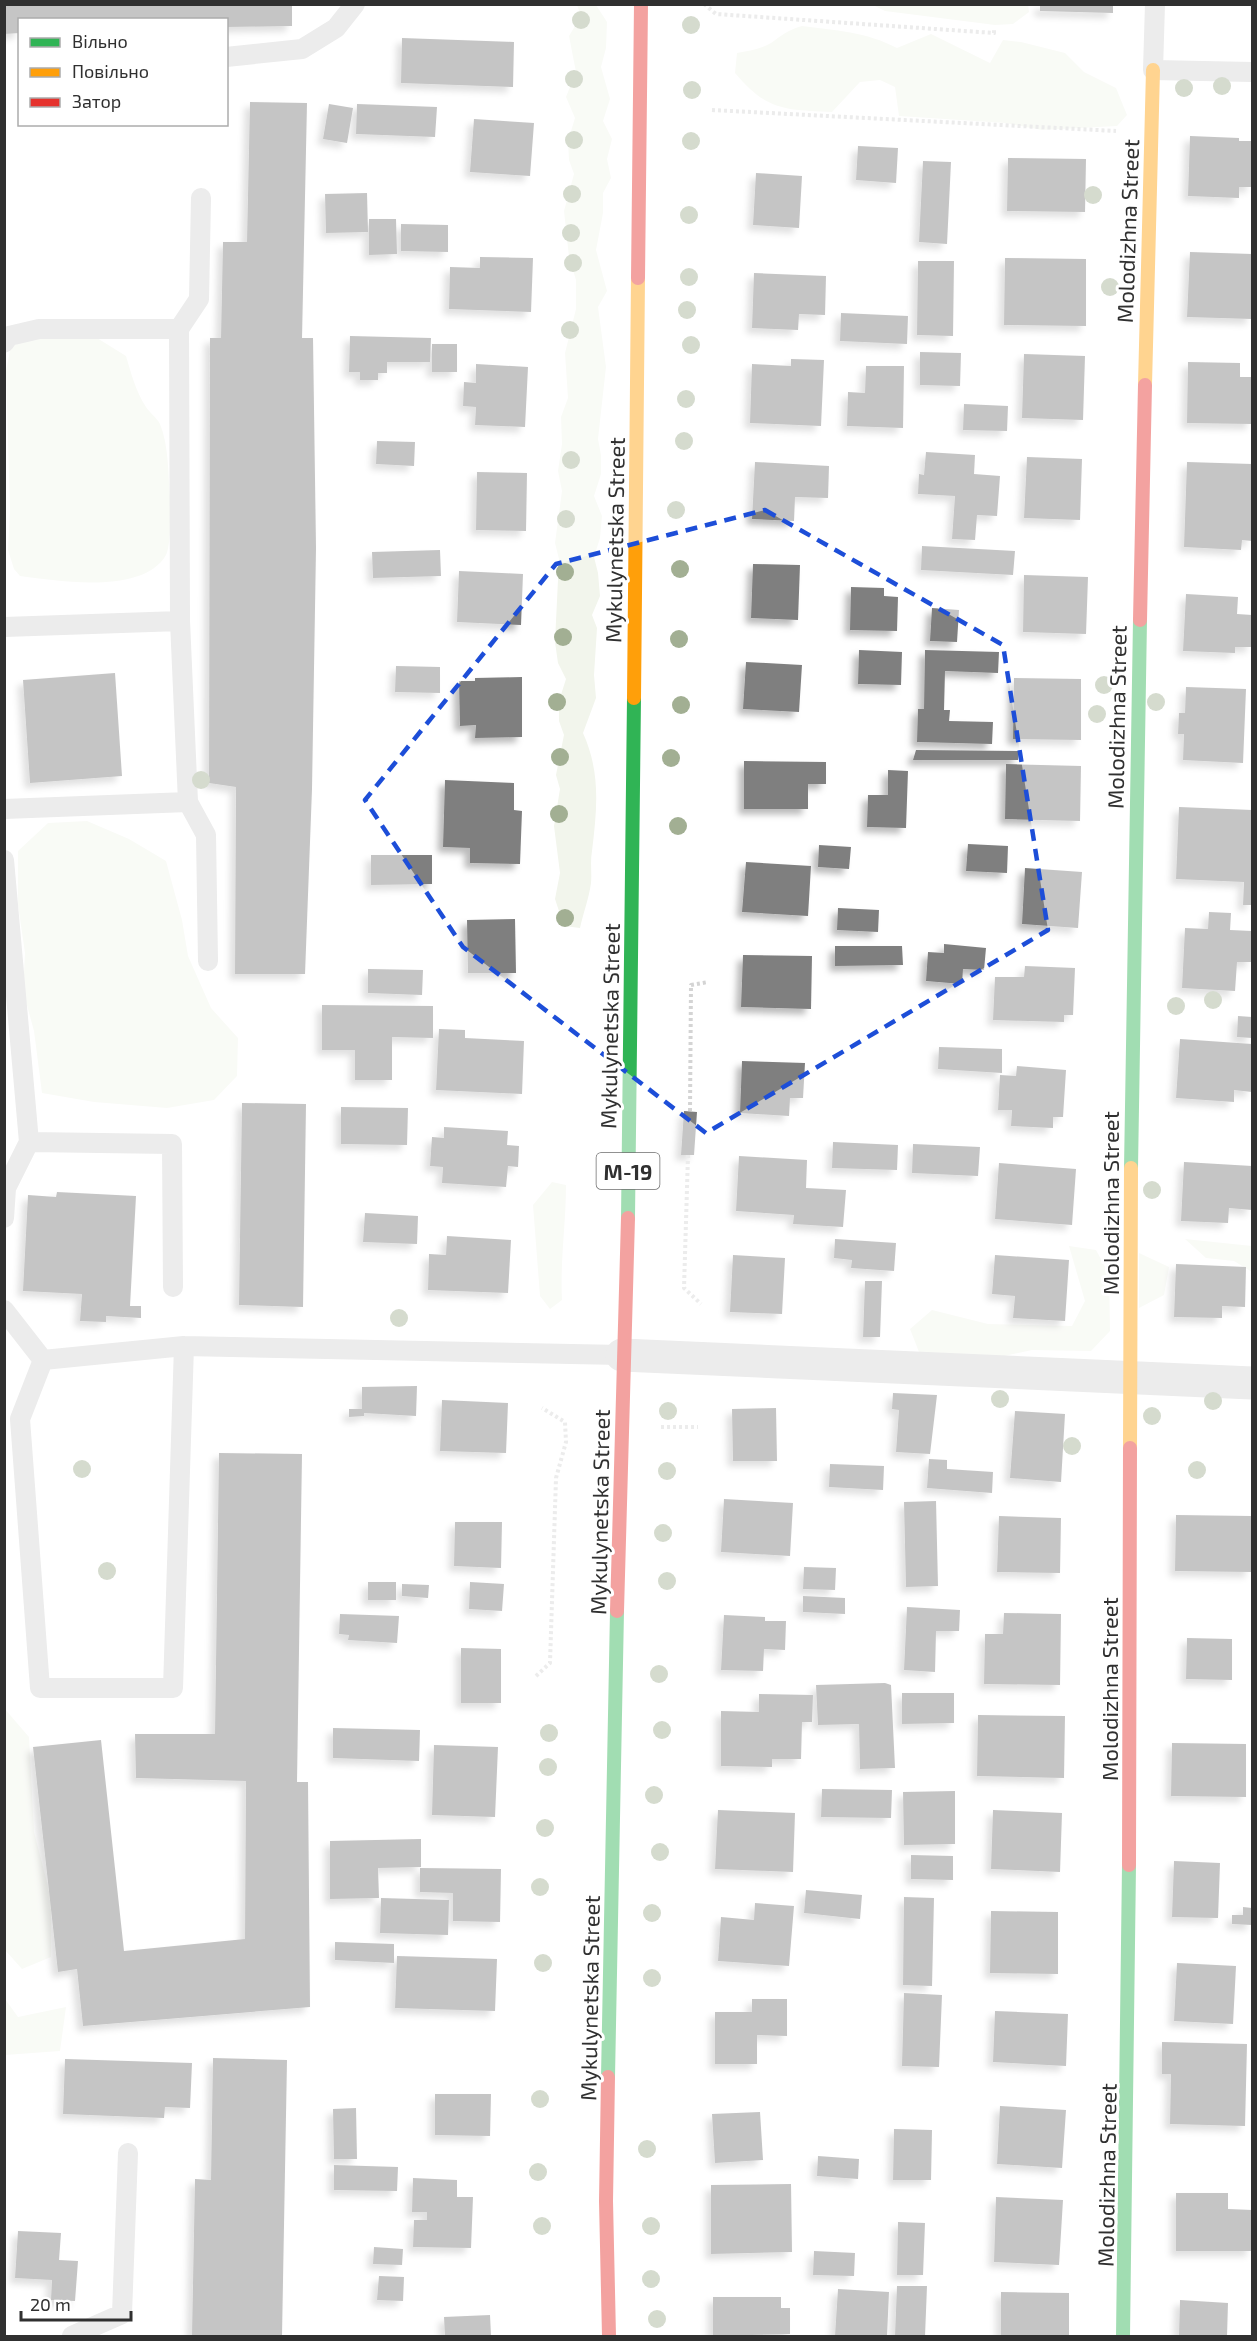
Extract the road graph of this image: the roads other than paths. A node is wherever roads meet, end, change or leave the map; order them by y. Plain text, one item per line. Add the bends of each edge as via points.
1 (356, 4) edge
2 (641, 4) edge
3 (1155, 4) edge
4 (228, 57) edge
5 (1153, 70) junction
6 (1252, 72) edge
7 (201, 198) dead end
8 (179, 329) junction
9 (4, 343) edge
10 (180, 621) junction
11 (4, 627) edge
12 (188, 802) junction
13 (4, 809) edge
14 (4, 860) edge
15 (207, 961) dead end
16 (29, 1142) junction
17 (4, 1218) edge
18 (173, 1287) dead end
19 (4, 1310) edge
20 (184, 1346) junction
21 (622, 1355) junction
22 (43, 1360) junction
23 (1130, 1377) junction
24 (1252, 1383) edge
25 (128, 2153) dead end
26 (72, 2337) edge
27 (609, 2337) edge
28 (1123, 2337) edge

1 - 4 lane via 336,28 302,49
2 - 21 main road, Mykulynetska Street / М-19 via 628,1212
3 - 5 lane
5 - 6 lane
5 - 23 main road, Molodizhna Street via 1139,620
7 - 8 lane via 199,299
8 - 9 lane via 39,329 9,336
8 - 10 lane
10 - 11 lane
10 - 12 lane
12 - 13 lane
12 - 15 lane via 206,835
14 - 16 lane
16 - 17 lane via 6,1188
16 - 18 lane via 172,1143
19 - 22 lane
20 - 21 lane
20 - 22 lane
20 - 22 lane via 173,1688 40,1688 20,1419
21 - 23 street
21 - 27 main road, Mykulynetska Street / М-19 via 606,2201
23 - 24 street
23 - 28 main road, Molodizhna Street via 1129,2134
25 - 26 lane via 123,2314

